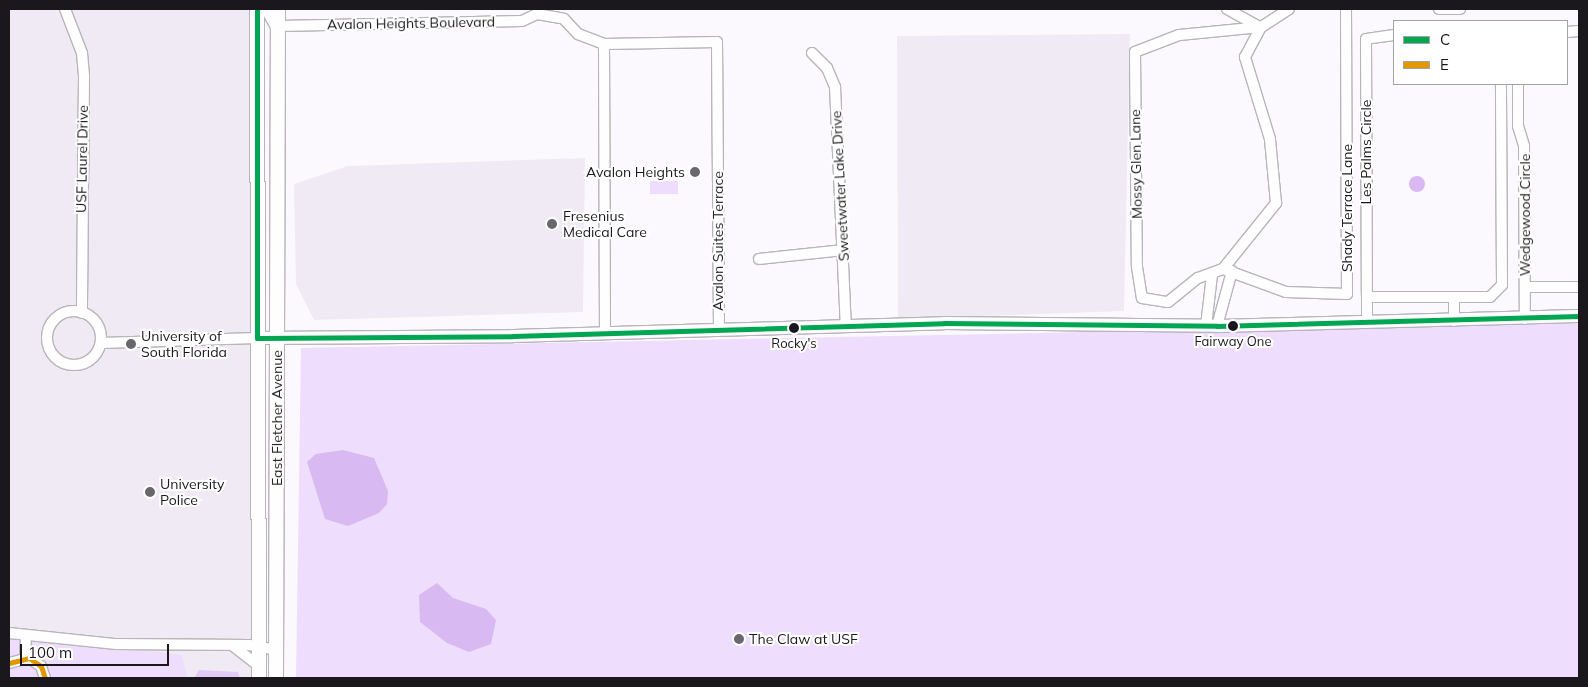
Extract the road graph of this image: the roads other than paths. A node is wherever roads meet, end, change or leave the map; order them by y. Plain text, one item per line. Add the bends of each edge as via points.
1 (65, 9) edge
2 (257, 9) edge
3 (268, 9) edge
4 (278, 9) edge
5 (1226, 9) edge
6 (1289, 9) edge
7 (1346, 9) edge
8 (1440, 9) edge
9 (1460, 9) edge
10 (537, 11) edge
11 (278, 26) junction
12 (1260, 27) junction
13 (1393, 35) edge
14 (604, 44) junction
15 (812, 52) dead end
16 (1501, 85) edge
17 (1518, 85) edge
18 (844, 250) junction
19 (759, 259) dead end
20 (1231, 271) junction
21 (1212, 275) junction
22 (1525, 287) junction
23 (1579, 287) edge
24 (1367, 295) junction
25 (1454, 297) junction
26 (82, 313) junction
27 (1579, 316) edge
28 (1525, 319) junction
29 (1454, 321) junction
30 (1366, 323) junction
31 (1211, 326) junction
32 (846, 327) junction
33 (719, 329) junction
34 (605, 333) junction
35 (257, 338) junction
36 (278, 338) junction
37 (100, 343) junction
38 (9, 634) edge
39 (26, 635) junction
40 (232, 645) junction
41 (254, 645) junction
42 (276, 650) junction
43 (26, 657) junction
44 (9, 663) edge
45 (259, 672) edge
46 (45, 678) edge
47 (276, 678) edge

1 - 26 street, USF Laurel Drive via 82,53 84,76
2 - 35 main road, East Fletcher Avenue
3 - 11 main road
4 - 11 main road, East Fletcher Avenue
5 - 12 street
6 - 12 street
7 - 20 street, Shady Terrace Lane via 1347,294 1286,292
8 - 9 street
10 - 11 street, Avalon Heights Boulevard via 522,21
10 - 14 street, Avalon Heights Boulevard via 564,19 578,34
11 - 36 main road, East Fletcher Avenue
12 - 20 street via 1245,56 1270,139 1276,203
12 - 21 street, Mossy Glen Lane via 1178,35 1135,52 1136,267 1142,298 1168,302 1198,278
13 - 24 street, Les Palms Circle via 1366,39
14 - 33 street, Avalon Suites Terrace via 718,42
14 - 34 street
15 - 18 street, Sweetwater Lake Drive via 827,68 835,87
16 - 25 street via 1502,285 1490,297
17 - 22 street, Wedgewood Circle via 1518,126 1524,146
18 - 19 street
18 - 32 street, Sweetwater Lake Drive
20 - 21 street, Mossy Glen Lane
20 - 31 street
21 - 31 street
22 - 23 street, Wedgewood Circle
22 - 28 street, Wedgewood Circle
24 - 25 street
24 - 30 street, Les Palms Circle
25 - 29 street
26 - 37 street via 98,325
26 - 37 street via 66,313 52,324 48,341 54,356 78,365 93,358
27 - 28 street
28 - 29 street
29 - 30 street
30 - 31 street
31 - 32 street via 944,323
32 - 33 street
33 - 34 street
34 - 36 street
35 - 36 street
35 - 37 street
35 - 41 main road, East Fletcher Avenue
36 - 42 main road, East Fletcher Avenue
38 - 39 street
39 - 40 street via 116,644
39 - 43 street
40 - 41 street
40 - 45 street
41 - 42 street
41 - 45 main road, East Fletcher Avenue
42 - 47 main road, East Fletcher Avenue
43 - 44 street
43 - 46 street via 41,666

